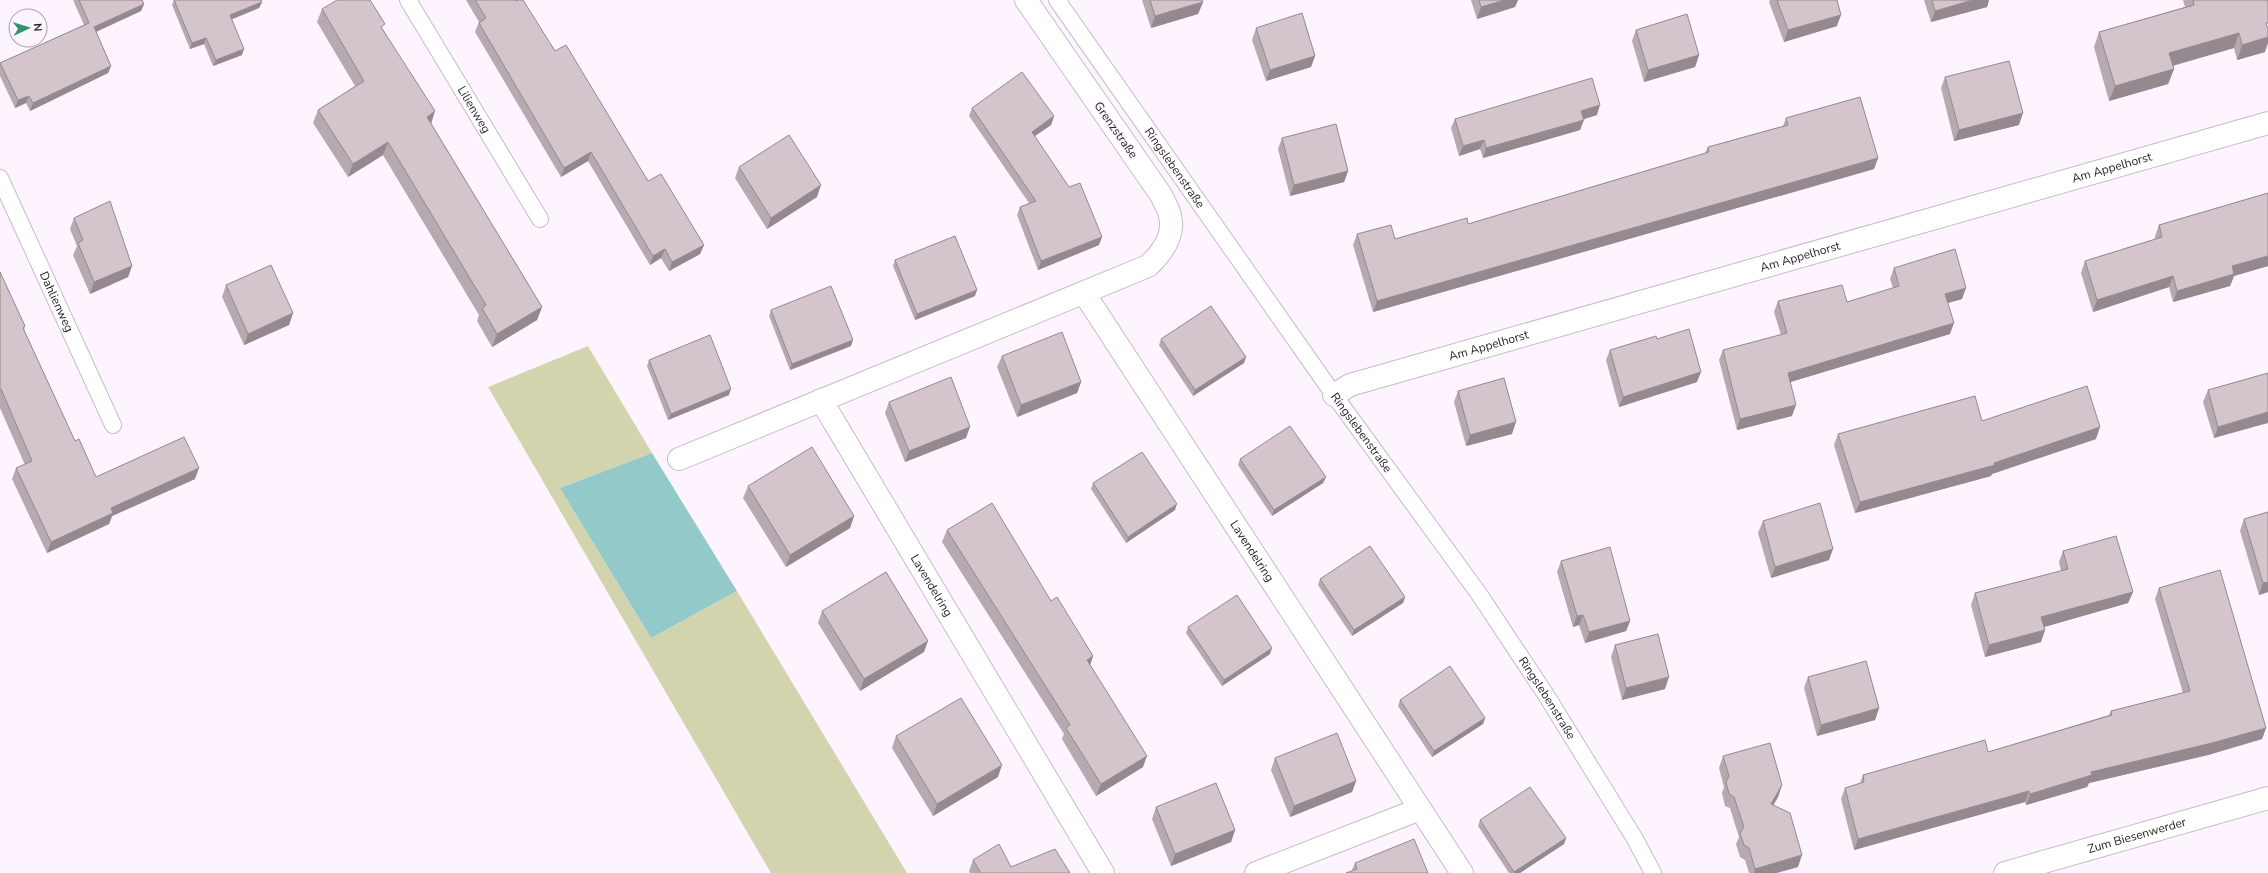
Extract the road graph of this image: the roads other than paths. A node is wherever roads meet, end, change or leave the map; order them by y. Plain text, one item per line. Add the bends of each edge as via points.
1 (408, 0) edge
2 (1026, 0) edge
3 (1057, 0) edge
4 (2268, 123) edge
5 (0, 178) edge
6 (540, 219) dead end
7 (1084, 293) junction
8 (1334, 395) junction
9 (821, 400) junction
10 (113, 425) dead end
11 (679, 459) dead end
12 (2268, 798) edge
13 (1420, 809) junction
14 (1103, 873) edge
15 (1256, 873) edge
16 (1462, 873) edge
17 (1653, 873) edge
18 (2005, 873) edge

1 - 6 lane, Lilienweg
2 - 7 street, Grenzstraße via 1164,202 1170,216 1169,238 1162,252 1148,266
3 - 8 lane, Ringslebenstraße
4 - 8 street, Am Appelhorst via 1350,385
5 - 10 lane, Dahlienweg
7 - 9 street
7 - 13 street, Lavendelring
8 - 17 lane, Ringslebenstraße via 1479,594 1546,695 1635,839
9 - 11 street
9 - 14 street, Lavendelring
12 - 18 street, Zum Biesenwerder
13 - 15 street
13 - 16 street, Lavendelring

